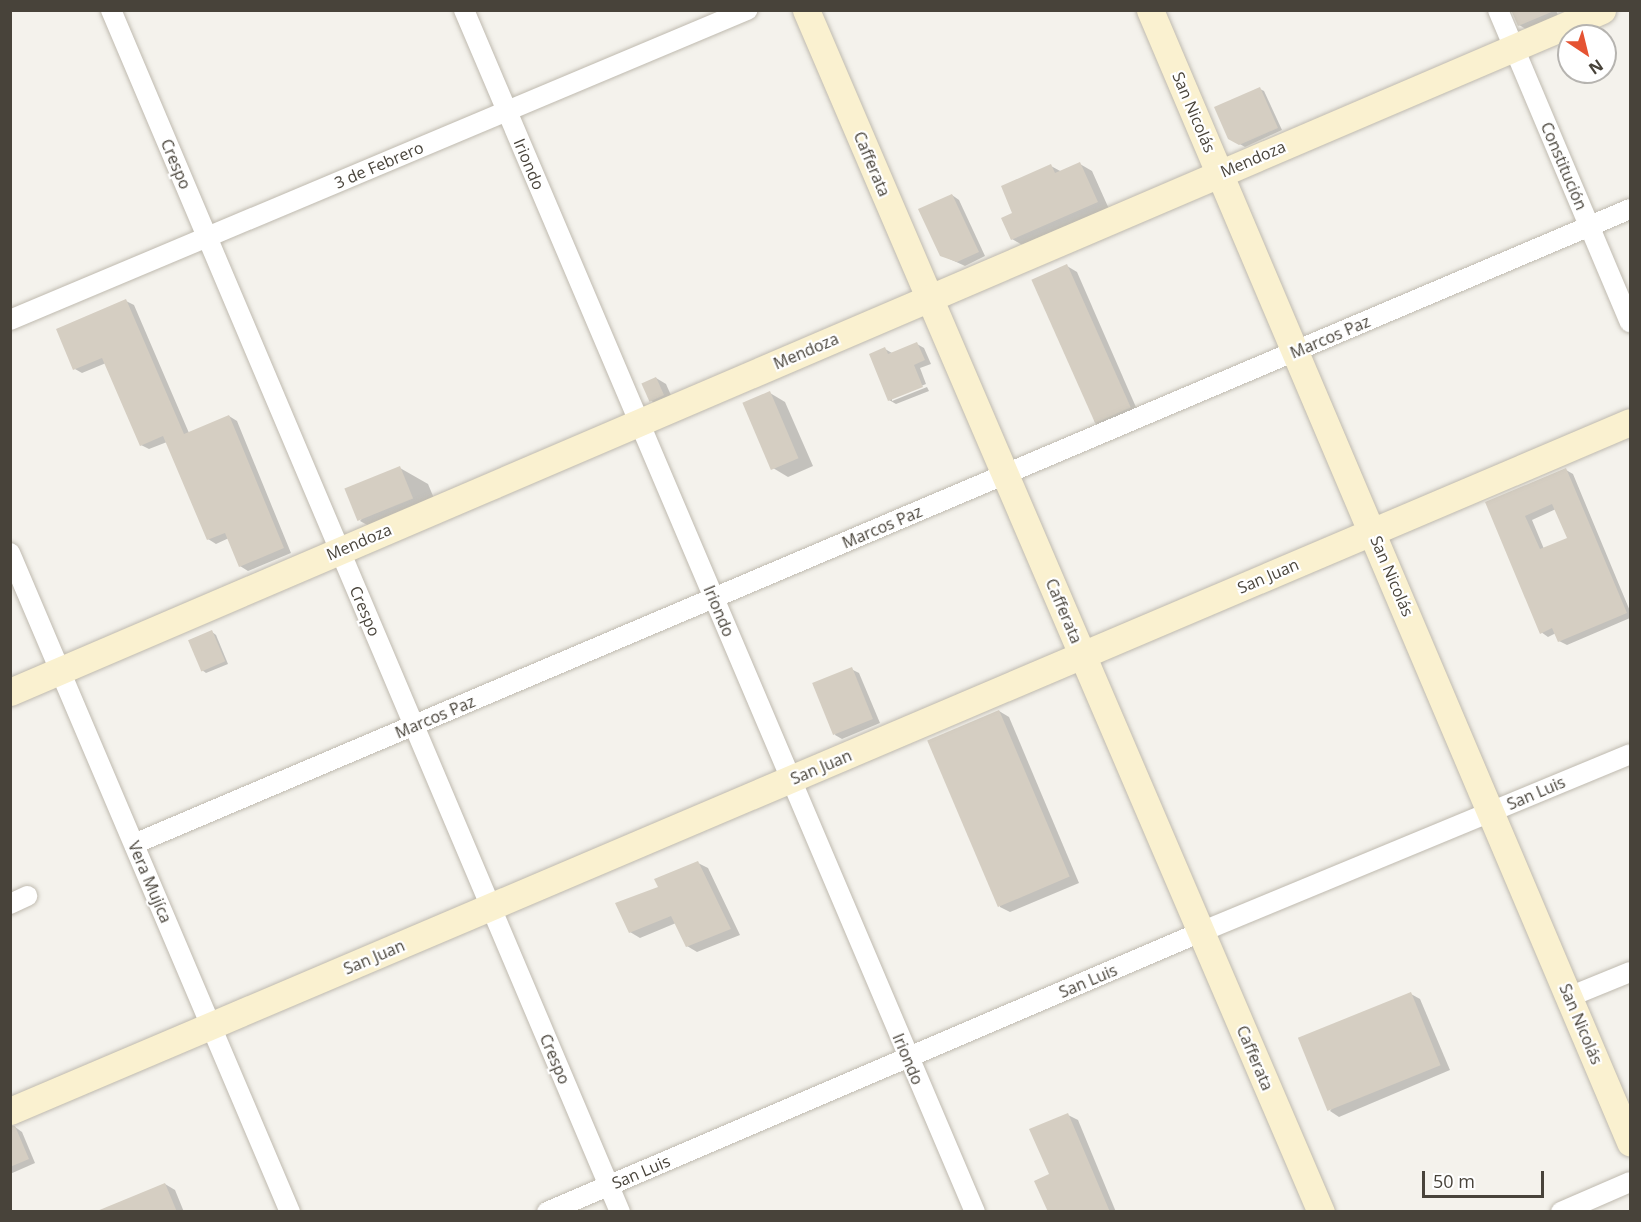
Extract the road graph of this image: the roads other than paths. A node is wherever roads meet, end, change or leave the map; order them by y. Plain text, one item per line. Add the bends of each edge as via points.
1 (111, 10) edge
2 (464, 10) edge
3 (747, 10) edge
4 (806, 10) edge
5 (1150, 10) edge
6 (1498, 10) edge
7 (1602, 10) edge
8 (1514, 48) junction
9 (506, 111) junction
10 (1219, 173) junction
11 (1630, 209) edge
12 (1590, 227) junction
13 (207, 238) junction
14 (929, 298) junction
15 (10, 320) edge
16 (1630, 322) edge
17 (1295, 352) junction
18 (639, 422) junction
19 (1630, 422) edge
20 (1005, 475) junction
21 (1373, 531) junction
22 (340, 551) junction
23 (10, 553) edge
24 (713, 599) junction
25 (1083, 655) junction
26 (60, 670) junction
27 (10, 692) edge
28 (414, 726) junction
29 (1630, 754) edge
30 (791, 780) junction
31 (1492, 812) junction
32 (134, 844) junction
33 (491, 908) junction
34 (1201, 932) junction
35 (1630, 972) edge
36 (1569, 997) junction
37 (211, 1026) junction
38 (908, 1058) junction
39 (10, 1111) edge
40 (1630, 1142) edge
41 (1630, 1182) edge
42 (609, 1185) junction
43 (290, 1212) edge
44 (547, 1212) edge
45 (620, 1212) edge
46 (975, 1212) edge
47 (1321, 1212) edge
48 (1561, 1212) edge

1 - 13 street, Crespo
2 - 9 street, Iriondo
3 - 9 street, 3 de Febrero
4 - 14 main road, Cafferata
5 - 10 main road, San Nicolás
6 - 8 street, Constitución
7 - 8 main road, Mendoza
8 - 10 main road, Mendoza
8 - 12 street, Constitución
9 - 13 street, 3 de Febrero
9 - 18 street, Iriondo
10 - 14 main road, Mendoza
10 - 17 main road, San Nicolás
11 - 12 street, Marcos Paz
12 - 16 street, Constitución
12 - 17 street, Marcos Paz
13 - 15 street, 3 de Febrero
13 - 22 street, Crespo
14 - 18 main road, Mendoza
14 - 20 main road, Cafferata
17 - 20 street, Marcos Paz
17 - 21 main road, San Nicolás
18 - 22 main road, Mendoza
18 - 24 street, Iriondo
19 - 21 main road, San Juan
20 - 24 street, Marcos Paz
20 - 25 main road, Cafferata
21 - 25 main road, San Juan
21 - 31 main road, San Nicolás
22 - 26 main road, Mendoza
22 - 28 street, Crespo
23 - 26 street, Vera Mujíca
24 - 28 street, Marcos Paz
24 - 30 street, Iriondo
25 - 30 main road, San Juan
25 - 34 main road, Cafferata
26 - 27 main road, Mendoza
26 - 32 street, Vera Mujíca
28 - 32 street, Marcos Paz
28 - 33 street, Crespo
29 - 31 street, San Luis
30 - 33 main road, San Juan
30 - 38 street, Iriondo
31 - 34 street, San Luis
31 - 36 main road, San Nicolás
32 - 37 street, Vera Mujíca
33 - 37 main road, San Juan
33 - 42 street, Crespo
34 - 38 street, San Luis
34 - 47 main road, Cafferata
35 - 36 street
36 - 40 main road, San Nicolás
37 - 39 main road, San Juan
37 - 43 street, Vera Mujíca
38 - 42 street, San Luis
38 - 46 street, Iriondo
41 - 48 street
42 - 44 street, San Luis
42 - 45 street, Crespo

